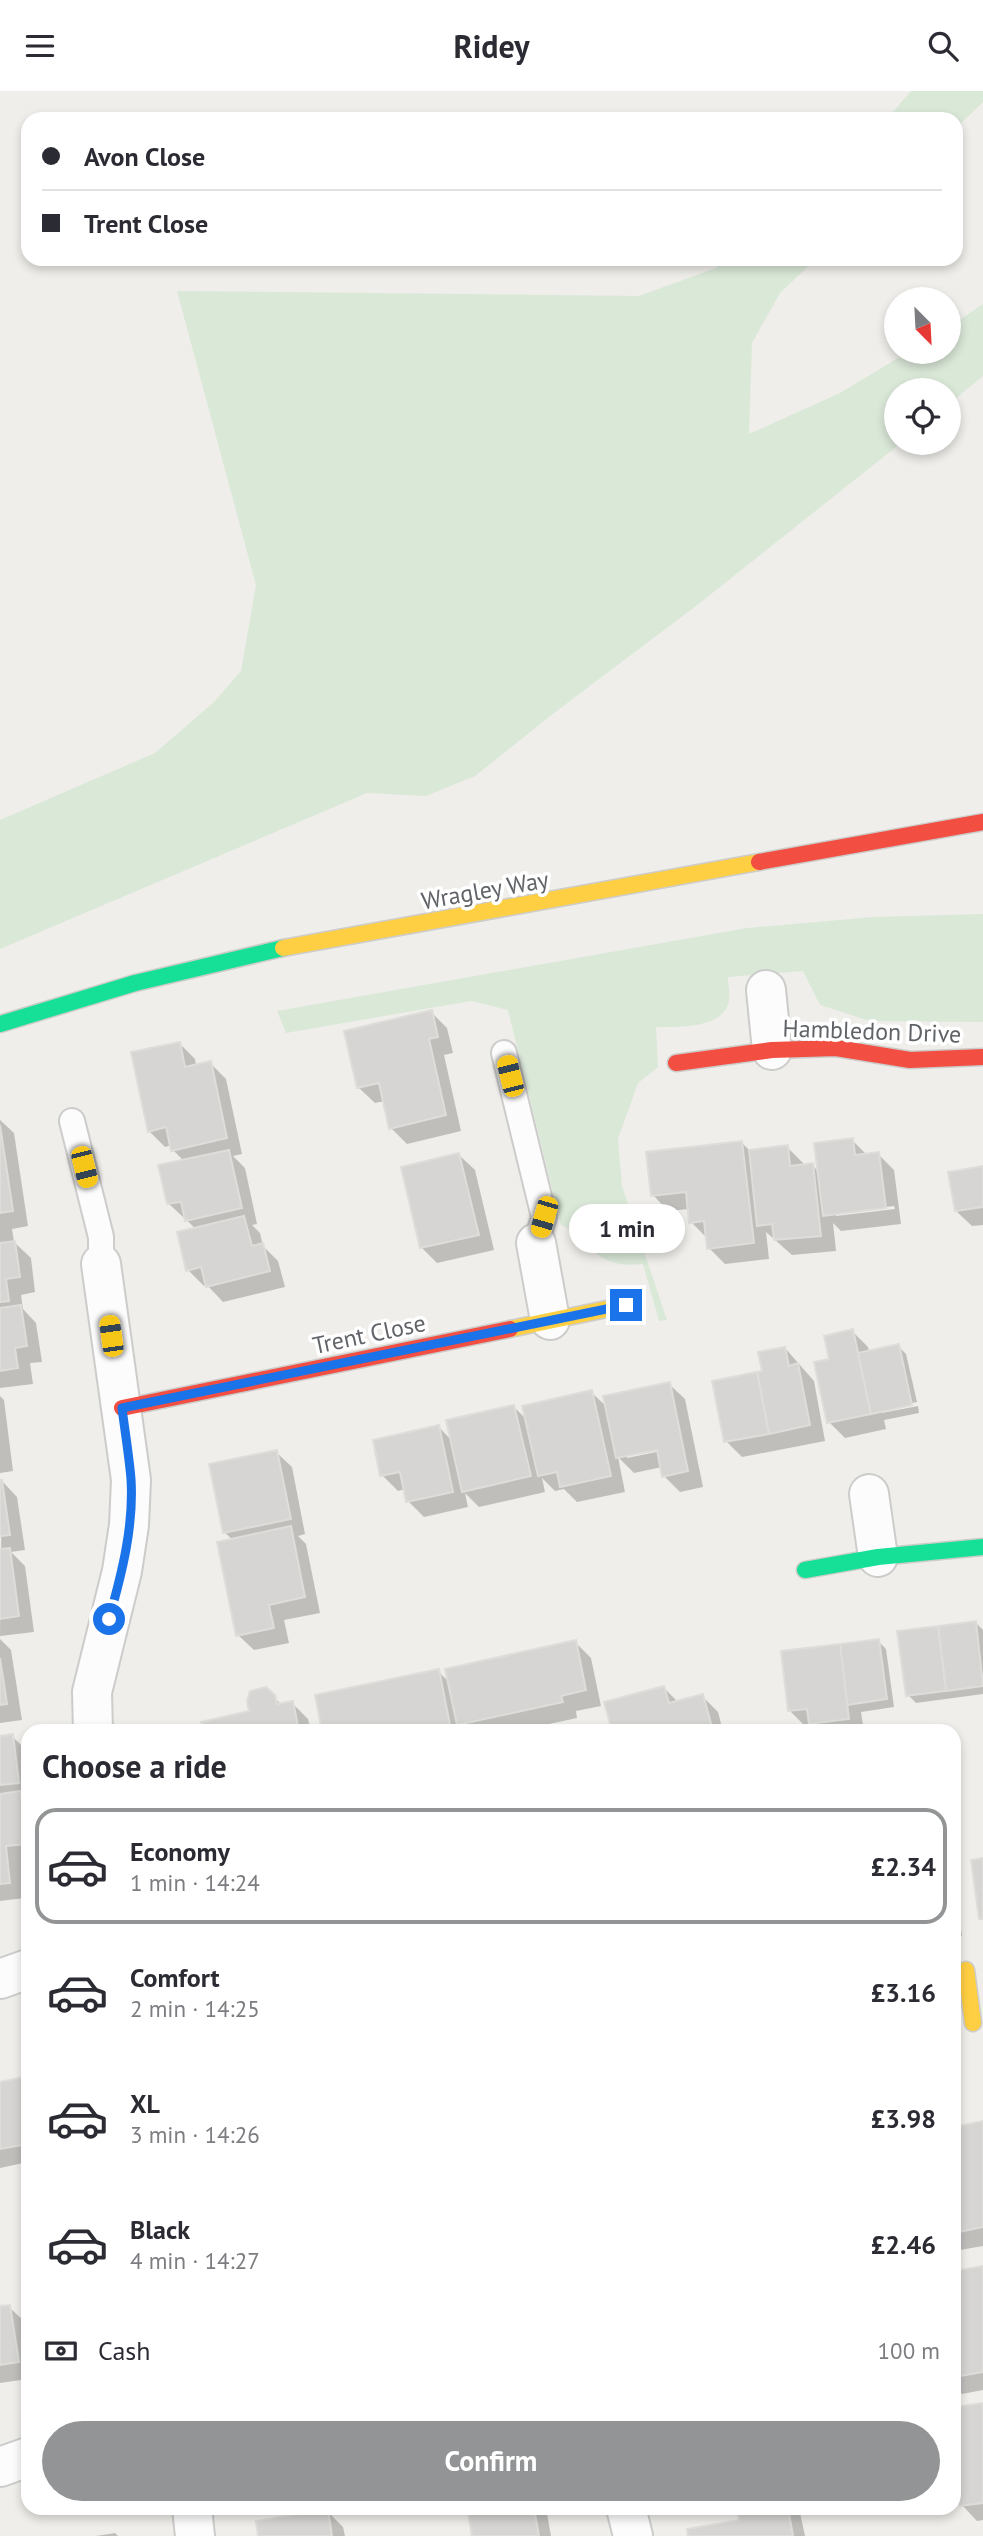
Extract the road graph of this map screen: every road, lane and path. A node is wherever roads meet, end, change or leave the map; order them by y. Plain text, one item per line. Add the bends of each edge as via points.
1 (983, 822) edge
2 (766, 990) dead end
3 (0, 1024) edge
4 (772, 1050) junction
5 (504, 1053) dead end
6 (983, 1057) edge
7 (676, 1063) dead end
8 (72, 1121) dead end
9 (536, 1243) joint
10 (100, 1264) joint
11 (626, 1305) dead end
12 (550, 1320) junction
13 (122, 1408) junction
14 (869, 1494) dead end
15 (983, 1547) edge
16 (878, 1556) junction
17 (805, 1570) dead end
18 (93, 1724) edge
19 (966, 1970) dead end
20 (21, 1972) edge
21 (0, 1979) edge
22 (970, 2023) edge
23 (21, 2460) edge
24 (0, 2467) edge
25 (192, 2515) edge
26 (628, 2515) edge
27 (195, 2536) edge
28 (633, 2536) edge

1 - 3 street, Wragley Way via 273,950 146,979
2 - 4 street
4 - 6 street, Hambledon Drive via 836,1048 910,1060
4 - 7 street, Hambledon Drive
5 - 9 lane via 544,1217
8 - 10 lane via 101,1237
9 - 12 street
10 - 13 street
11 - 12 street, Trent Close
12 - 13 street, Trent Close
13 - 18 street via 131,1480 129,1525 92,1692
14 - 16 street
15 - 16 street
16 - 17 street
19 - 22 street
20 - 21 street
23 - 24 street
25 - 27 street
26 - 28 street

